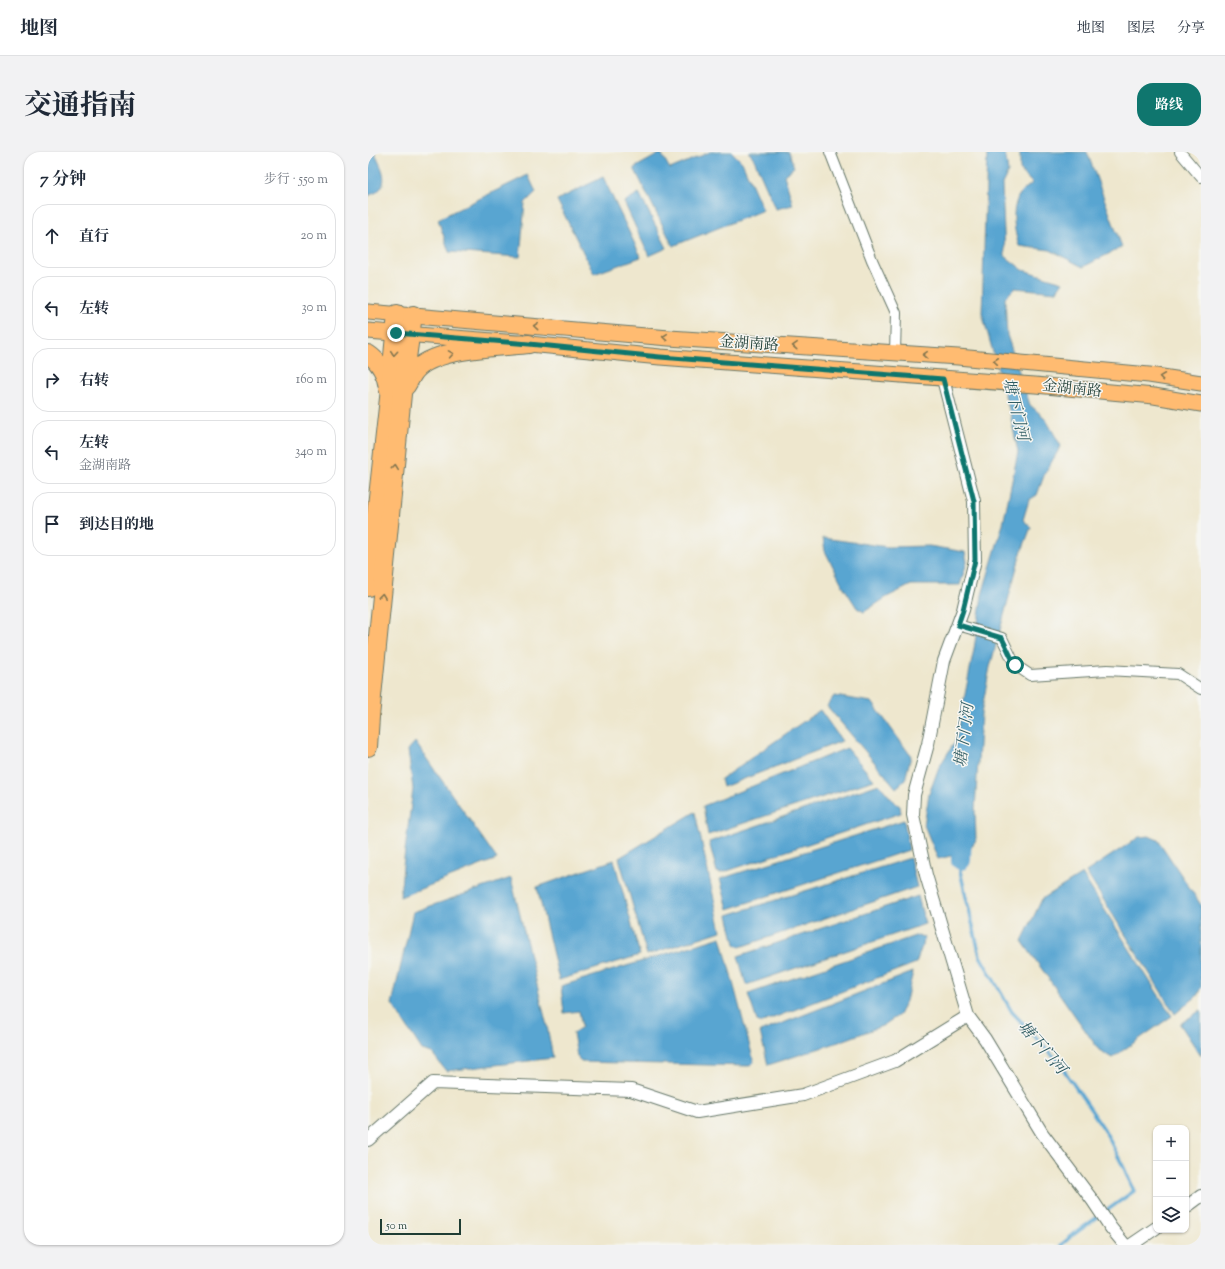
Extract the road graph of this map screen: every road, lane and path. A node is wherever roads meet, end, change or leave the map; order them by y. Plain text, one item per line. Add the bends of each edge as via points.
1 (830, 152) edge
2 (1180, 152) edge
3 (1201, 178) edge
4 (368, 312) edge
5 (405, 315) junction
6 (368, 331) edge
7 (403, 333) junction
8 (529, 344) junction
9 (895, 353) junction
10 (368, 354) edge
11 (943, 379) junction
12 (1201, 383) edge
13 (396, 396) junction
14 (1201, 404) edge
15 (368, 587) edge
16 (958, 625) junction
17 (1201, 689) edge
18 (368, 747) edge
19 (968, 1016) junction
20 (368, 1140) edge
21 (1201, 1196) edge
22 (1189, 1205) edge
23 (1153, 1230) edge
24 (1125, 1245) edge
25 (1131, 1245) edge

1 - 9 street via 896,314
2 - 3 street
4 - 5 main road, 金湖南路
5 - 7 highway
9 -> 5 main road, 金湖南路 via 669,338
6 - 7 main road, 金湖南路
7 - 8 main road, 金湖南路
7 - 13 highway
8 - 11 main road, 金湖南路
13 -> 8 highway via 414,372 429,360 464,352
12 -> 9 main road, 金湖南路 via 1149,375
10 - 13 highway via 379,362
11 - 14 main road, 金湖南路 via 1154,396
11 - 16 street via 974,501 975,560
13 - 15 highway
18 -> 13 highway
16 - 17 street via 1002,638 1015,665 1030,675 1106,670 1178,674
16 - 19 street via 944,661 928,744 914,795 913,815 926,875
19 - 20 street via 895,1061 803,1095 697,1112 631,1090 433,1083
19 - 24 street via 985,1039 1042,1133
21 - 22 street
23 - 25 street

